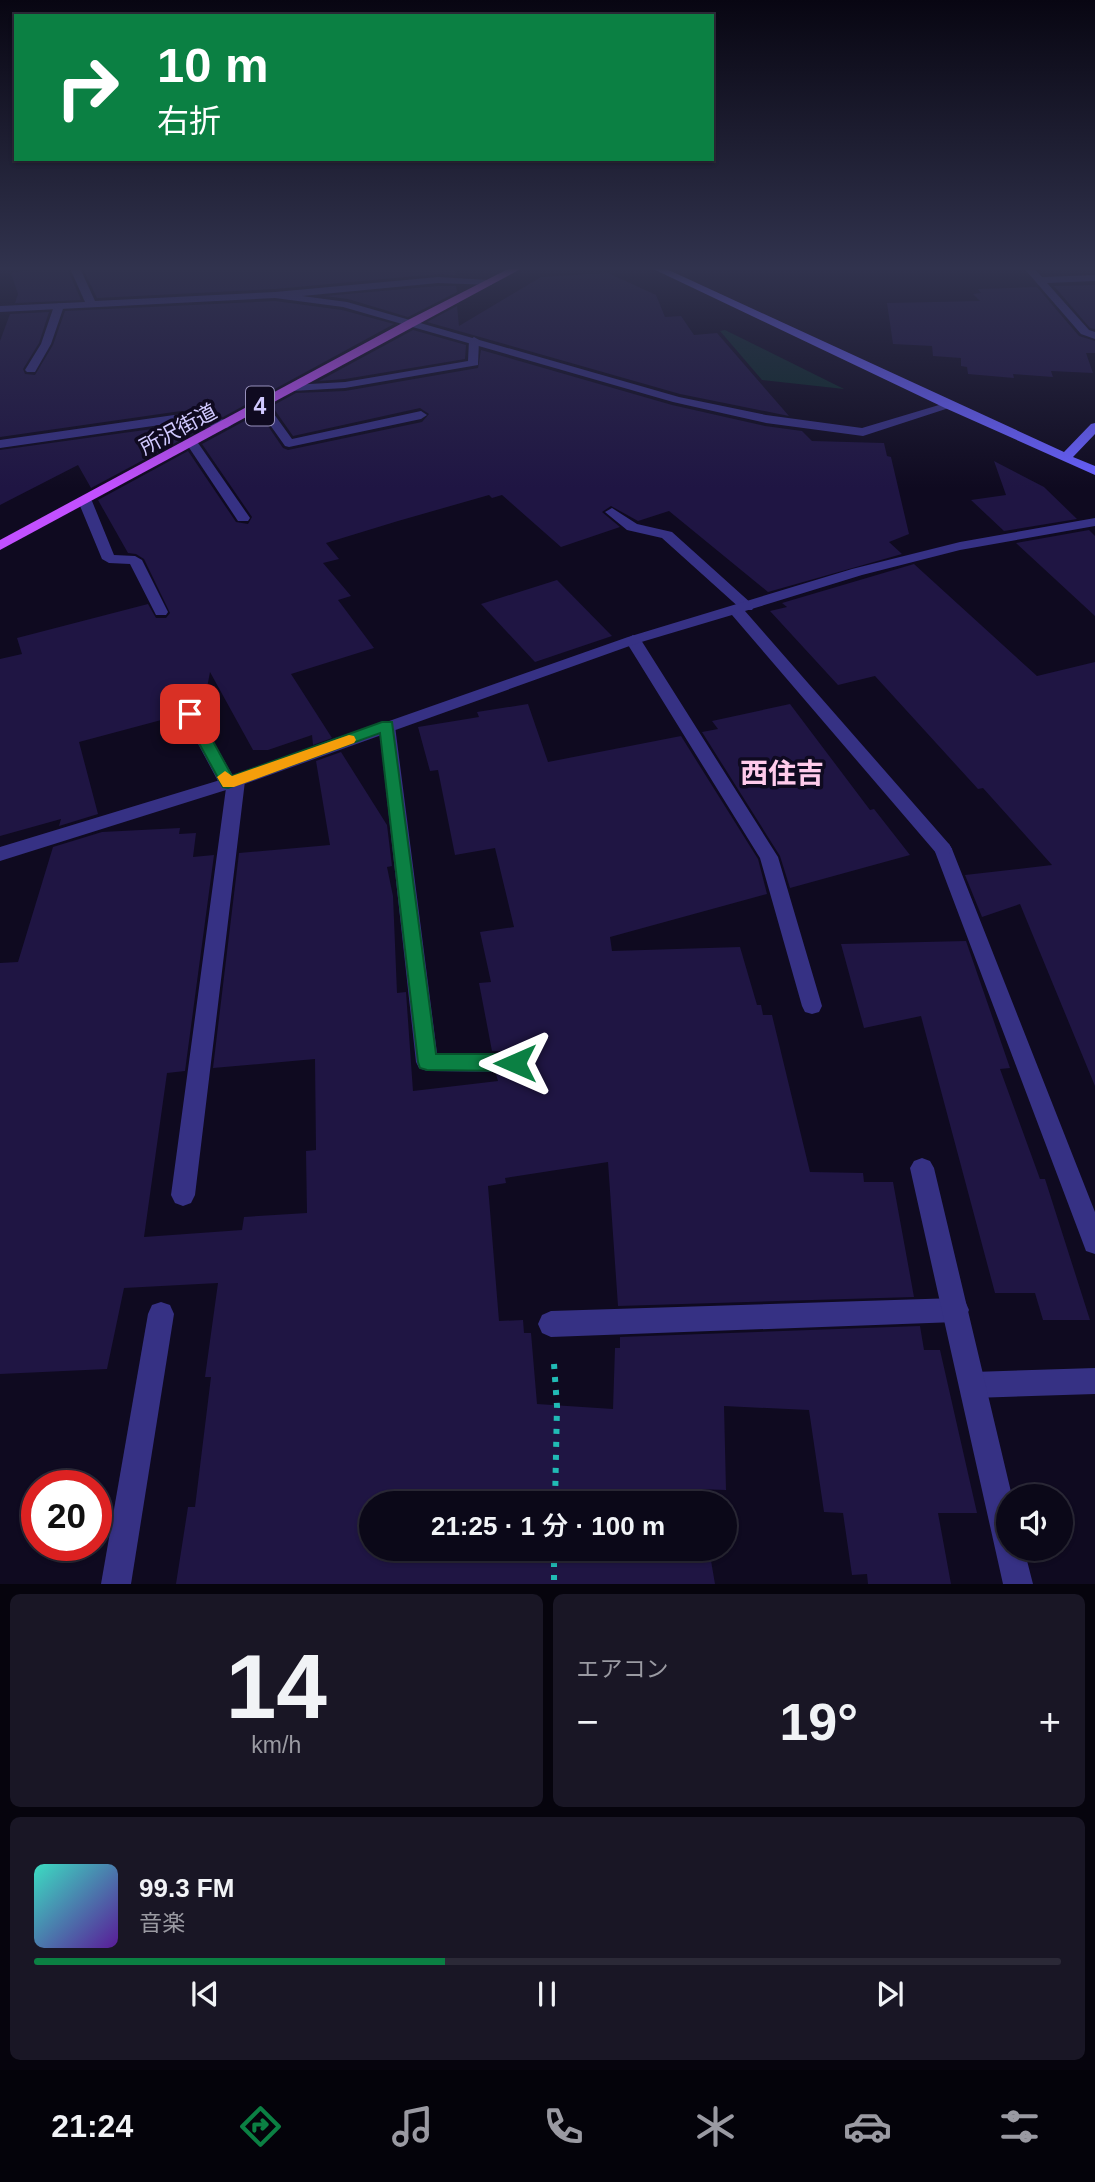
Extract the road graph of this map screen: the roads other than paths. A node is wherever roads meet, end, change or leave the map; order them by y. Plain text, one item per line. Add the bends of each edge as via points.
1 (47, 340) edge
2 (379, 340) edge
3 (474, 340) joint
4 (808, 340) edge
5 (31, 370) dead end
6 (292, 388) junction
7 (262, 405) junction
8 (948, 406) junction
9 (421, 415) dead end
10 (227, 424) junction
11 (1095, 427) edge
12 (192, 443) junction
13 (0, 444) edge
14 (1067, 456) junction
15 (1095, 471) edge
16 (85, 501) junction
17 (612, 512) dead end
18 (243, 518) dead end
19 (1095, 522) edge
20 (0, 546) edge
21 (741, 608) junction
22 (161, 612) dead end
23 (633, 640) junction
24 (190, 714) dead end
25 (387, 726) junction
26 (232, 782) junction
27 (0, 854) edge
28 (812, 1006) dead end
29 (515, 1063) dead end
30 (922, 1168) dead end
31 (183, 1195) dead end
32 (1095, 1244) edge
33 (956, 1310) junction
34 (161, 1314) dead end
35 (551, 1324) road end
36 (1095, 1381) edge
37 (972, 1385) junction
38 (996, 1488) edge
39 (1013, 1561) edge
40 (116, 1584) edge
41 (1018, 1584) edge

1 - 5 street
2 - 6 main road, 所沢街道 / 4
3 - 6 street via 474,363
3 - 8 street via 677,400 766,419 863,432
4 - 8 street
6 - 7 main road, 所沢街道 / 4
7 - 9 street via 289,443
7 - 10 main road, 所沢街道 / 4
8 - 14 street
10 - 12 main road, 所沢街道 / 4
10 - 13 street via 181,418
11 - 14 street
12 - 16 main road, 所沢街道 / 4
12 - 18 street
14 - 15 street
16 - 20 main road, 所沢街道 / 4
16 - 22 street via 109,559 135,560
17 - 21 street via 632,527 667,535
19 - 21 street via 960,546
21 - 23 street
21 - 32 street via 943,849
23 - 25 street
23 - 28 street via 769,857
24 - 26 street
25 - 26 street
25 - 29 street via 427,1062
26 - 27 street
26 - 31 street
30 - 33 street
33 - 35 street
33 - 37 street
34 - 40 street
36 - 37 street
37 - 38 street
39 - 41 street

